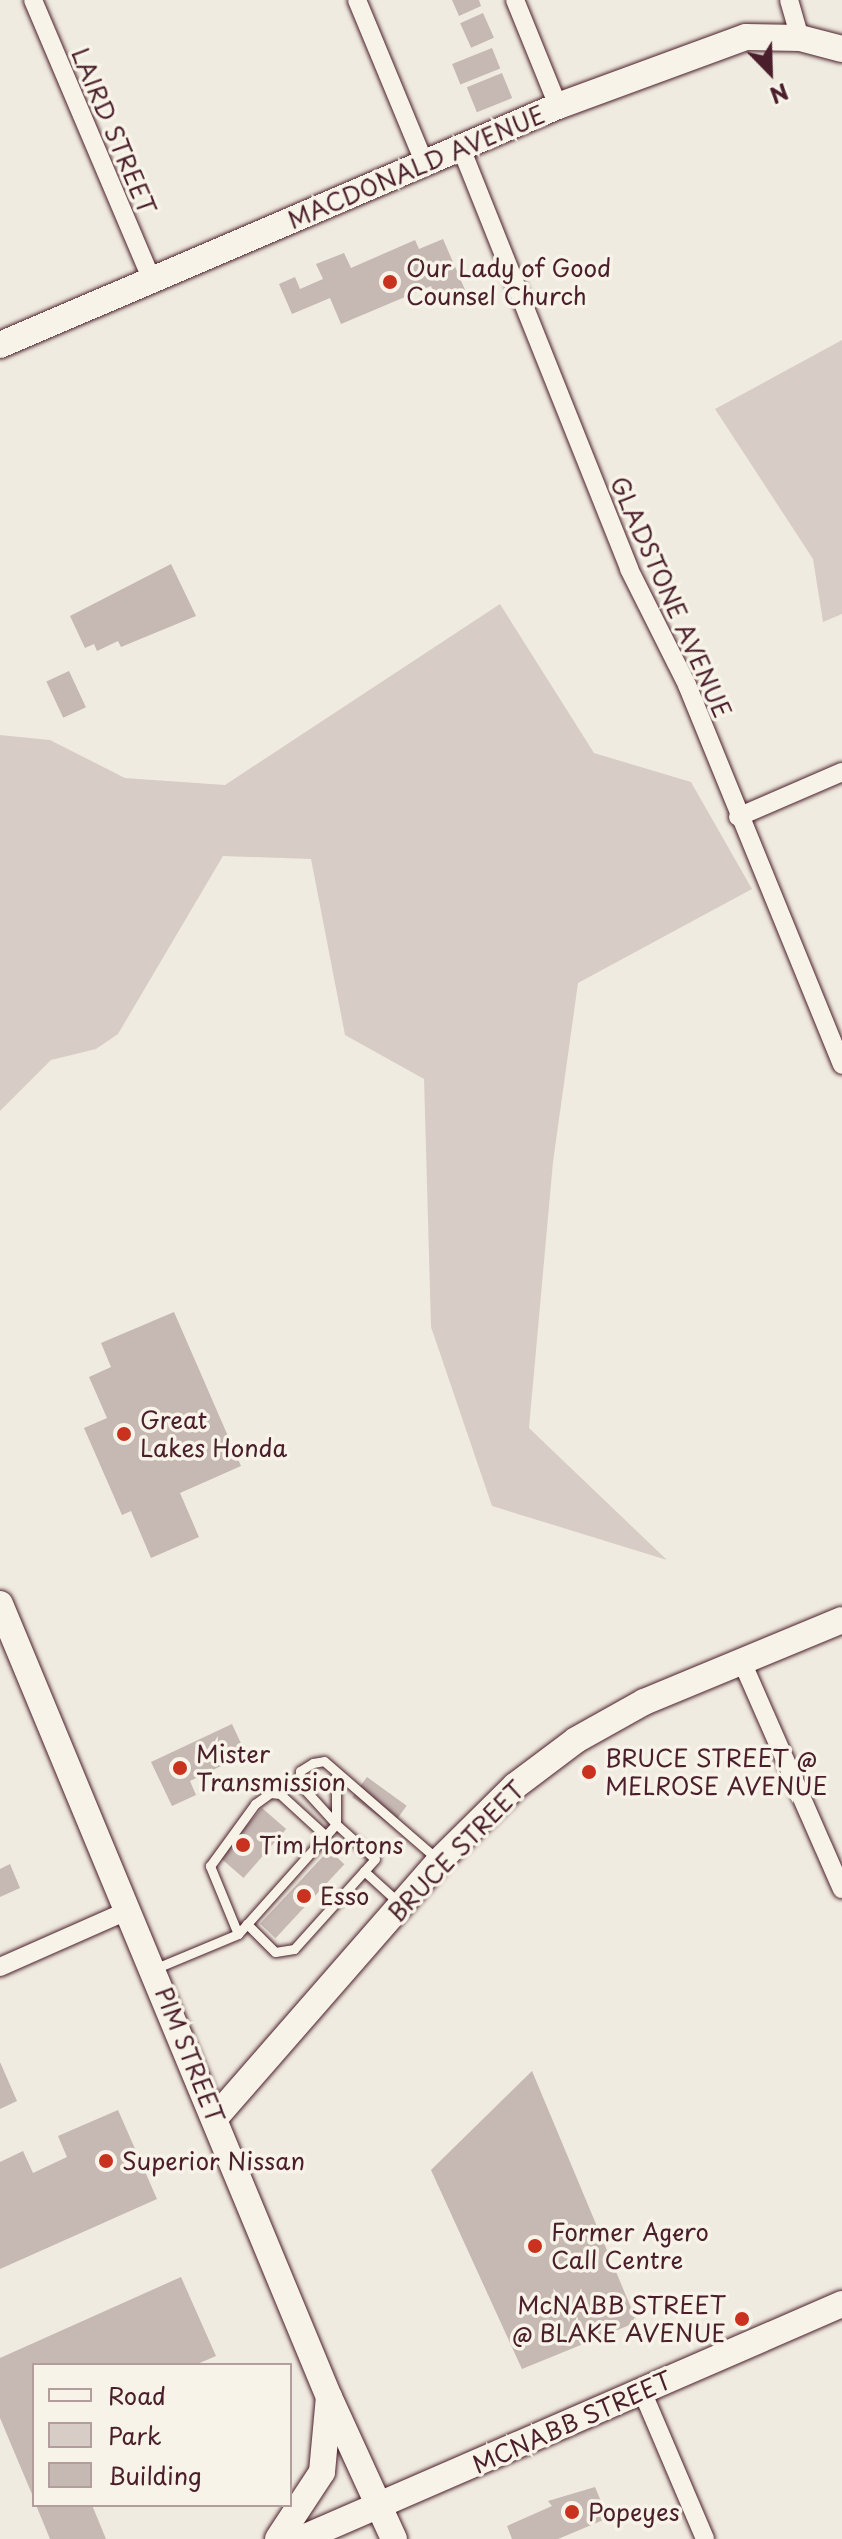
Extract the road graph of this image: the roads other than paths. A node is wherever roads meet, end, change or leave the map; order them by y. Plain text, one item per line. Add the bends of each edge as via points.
1 (33, 0) edge
2 (357, 0) edge
3 (515, 0) edge
4 (789, 0) edge
5 (800, 38) junction
6 (842, 49) edge
7 (558, 106) junction
8 (461, 148) junction
9 (425, 164) junction
10 (152, 280) junction
11 (0, 345) edge
12 (842, 772) edge
13 (738, 817) junction
14 (842, 1065) edge
15 (0, 1604) edge
16 (842, 1620) edge
17 (743, 1664) junction
18 (335, 1773) junction
19 (336, 1824) junction
20 (326, 1836) junction
21 (439, 1861) junction
22 (364, 1871) junction
23 (842, 1889) edge
24 (401, 1905) junction
25 (129, 1910) junction
26 (247, 1924) junction
27 (238, 1934) junction
28 (0, 1967) edge
29 (154, 1969) junction
30 (215, 2118) junction
31 (842, 2304) edge
32 (642, 2391) junction
33 (329, 2397) junction
34 (381, 2506) junction
35 (278, 2539) edge
36 (301, 2539) edge
37 (394, 2539) edge
38 (705, 2539) edge

1 - 10 street, LAIRD STREET
2 - 9 street
3 - 7 street
4 - 5 street
5 - 6 main road, MACDONALD AVENUE
5 - 7 main road, MACDONALD AVENUE via 746,37
7 - 8 main road, MACDONALD AVENUE
8 - 9 main road, MACDONALD AVENUE
8 - 13 street, GLADSTONE AVENUE via 629,569 687,685
9 - 10 main road, MACDONALD AVENUE
10 - 11 main road, MACDONALD AVENUE
12 - 13 street
13 - 14 street, GLADSTONE AVENUE
15 - 25 main road, PIM STREET
16 - 17 main road, BRUCE STREET
17 - 21 main road, BRUCE STREET via 644,1702 576,1740 515,1786
17 - 23 street
18 - 19 lane
18 - 19 lane via 319,1761 297,1777
18 - 21 lane
19 - 20 lane
19 - 22 lane via 375,1859
20 - 26 lane
20 - 27 lane via 280,1794 270,1793 255,1804 210,1866
21 - 24 main road, BRUCE STREET
22 - 24 lane
22 - 26 lane via 285,1953 271,1949
24 - 30 main road, BRUCE STREET
25 - 28 street
25 - 29 main road, PIM STREET
26 - 27 lane
27 - 29 lane
29 - 30 main road, PIM STREET
30 - 33 main road, PIM STREET
31 - 32 main road, MCNABB STREET
32 - 34 main road, MCNABB STREET
32 - 38 street
33 - 34 main road, PIM STREET
33 - 35 main road via 322,2472
34 - 36 main road, MCNABB STREET
34 - 37 main road, PIM STREET

